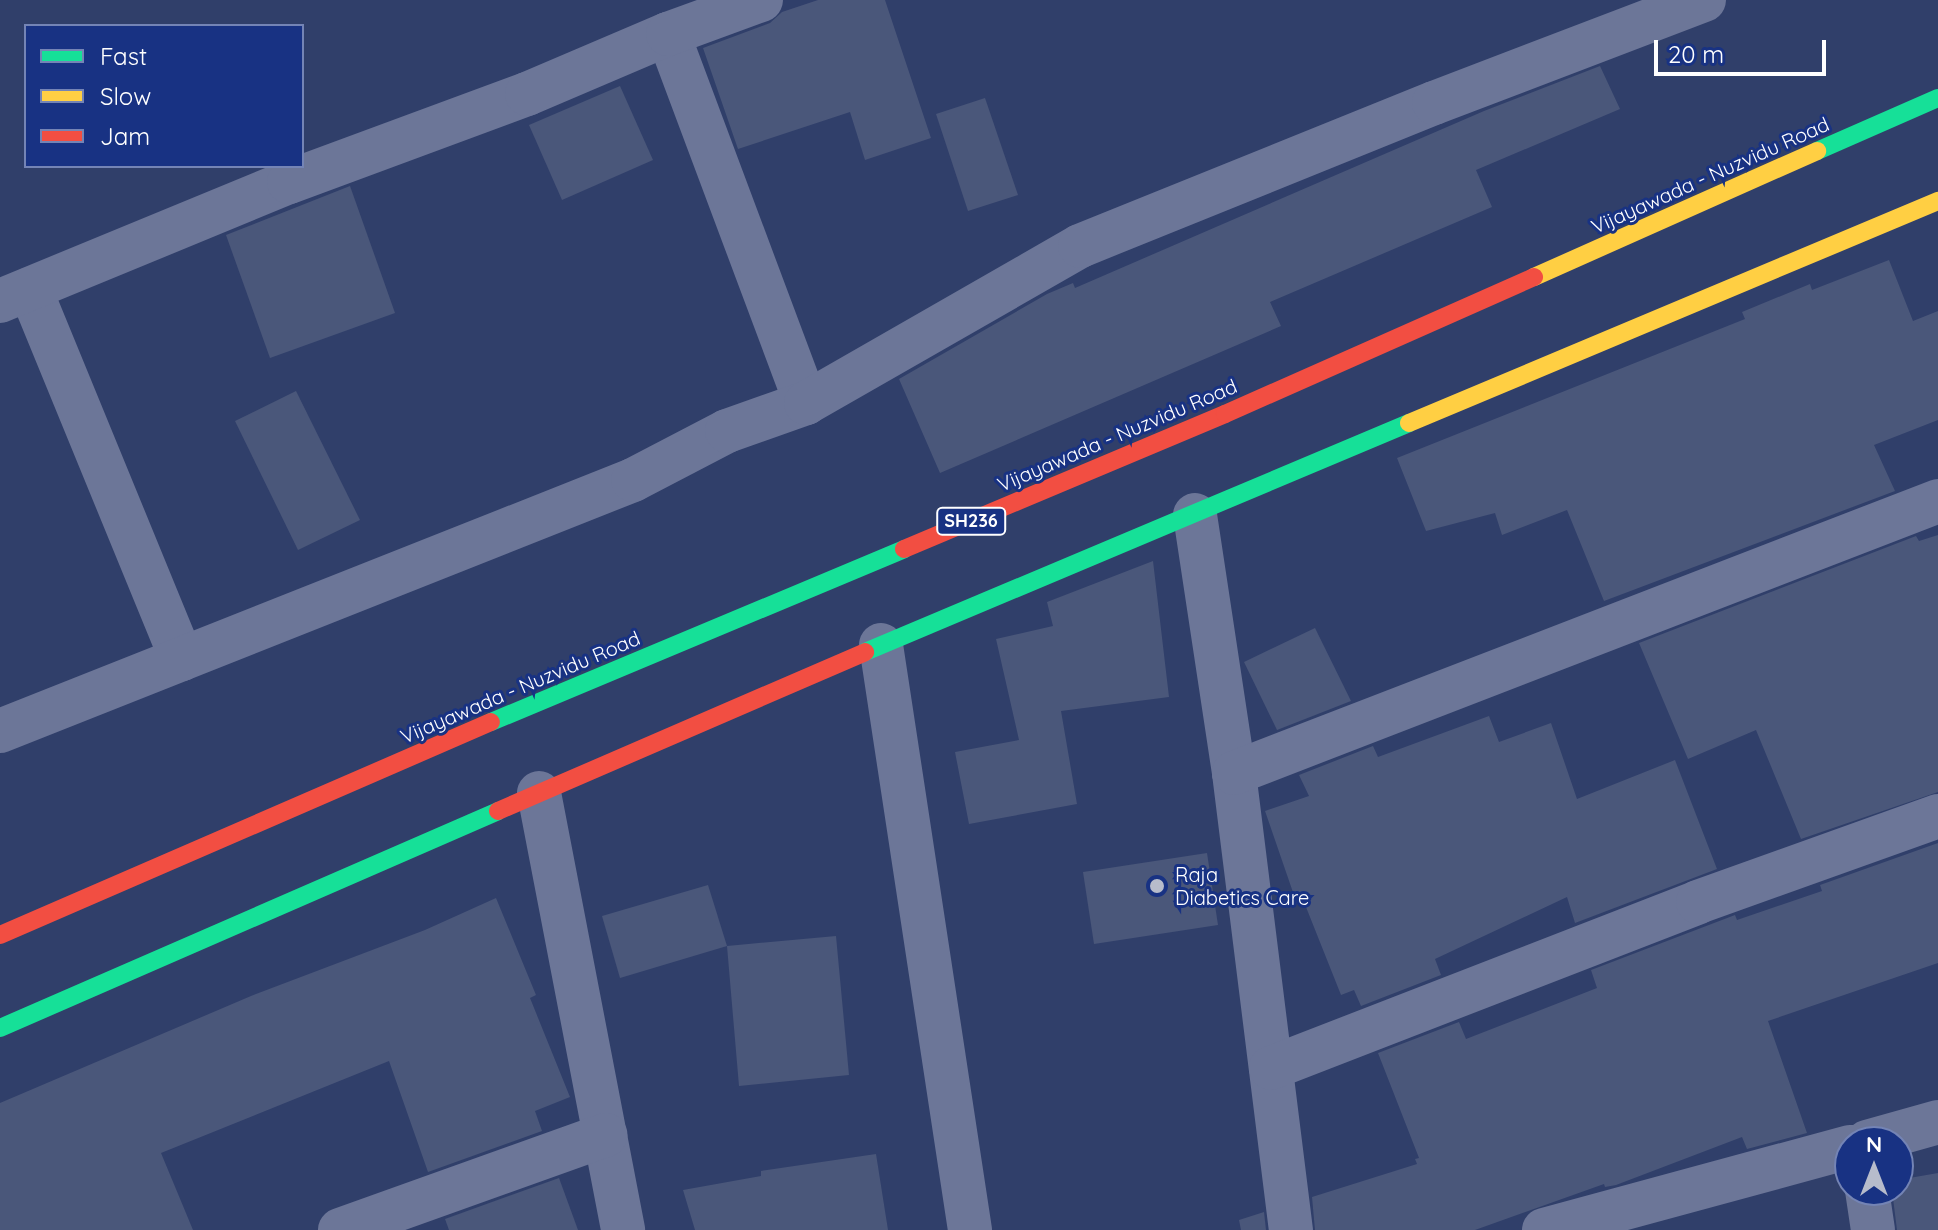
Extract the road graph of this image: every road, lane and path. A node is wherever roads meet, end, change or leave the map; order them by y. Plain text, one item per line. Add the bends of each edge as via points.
1 (761, 0) edge
2 (1704, 0) edge
3 (668, 34) junction
4 (1938, 98) edge
5 (1938, 201) edge
6 (15, 295) edge
7 (806, 403) junction
8 (1938, 501) edge
9 (1195, 515) junction
10 (881, 645) junction
11 (182, 659) junction
12 (0, 731) edge
13 (1234, 773) junction
14 (539, 793) junction
15 (1938, 816) edge
16 (0, 935) edge
17 (0, 1028) edge
18 (1271, 1068) junction
19 (1938, 1122) edge
20 (1914, 1129) edge
21 (605, 1135) junction
22 (1834, 1152) edge
23 (1869, 1206) edge
24 (1569, 1227) edge
25 (340, 1230) edge
26 (623, 1230) edge
27 (970, 1230) edge
28 (1291, 1230) edge
29 (1873, 1230) edge

1 - 3 street
2 - 7 street via 1080,246
3 - 6 street
3 - 7 street
4 - 16 main road, Vijayawada - Nuzvidu Road / SH236 via 1225,414
5 - 9 main road
6 - 11 street
7 - 11 street via 727,431 633,480
8 - 13 street
9 - 10 main road
9 - 13 street
10 - 14 main road
10 - 27 street
11 - 12 street
13 - 18 street
14 - 17 main road
14 - 21 street
15 - 18 street via 1698,902
18 - 28 street
19 - 20 street
21 - 25 street
21 - 26 street
22 - 24 street
23 - 29 street

